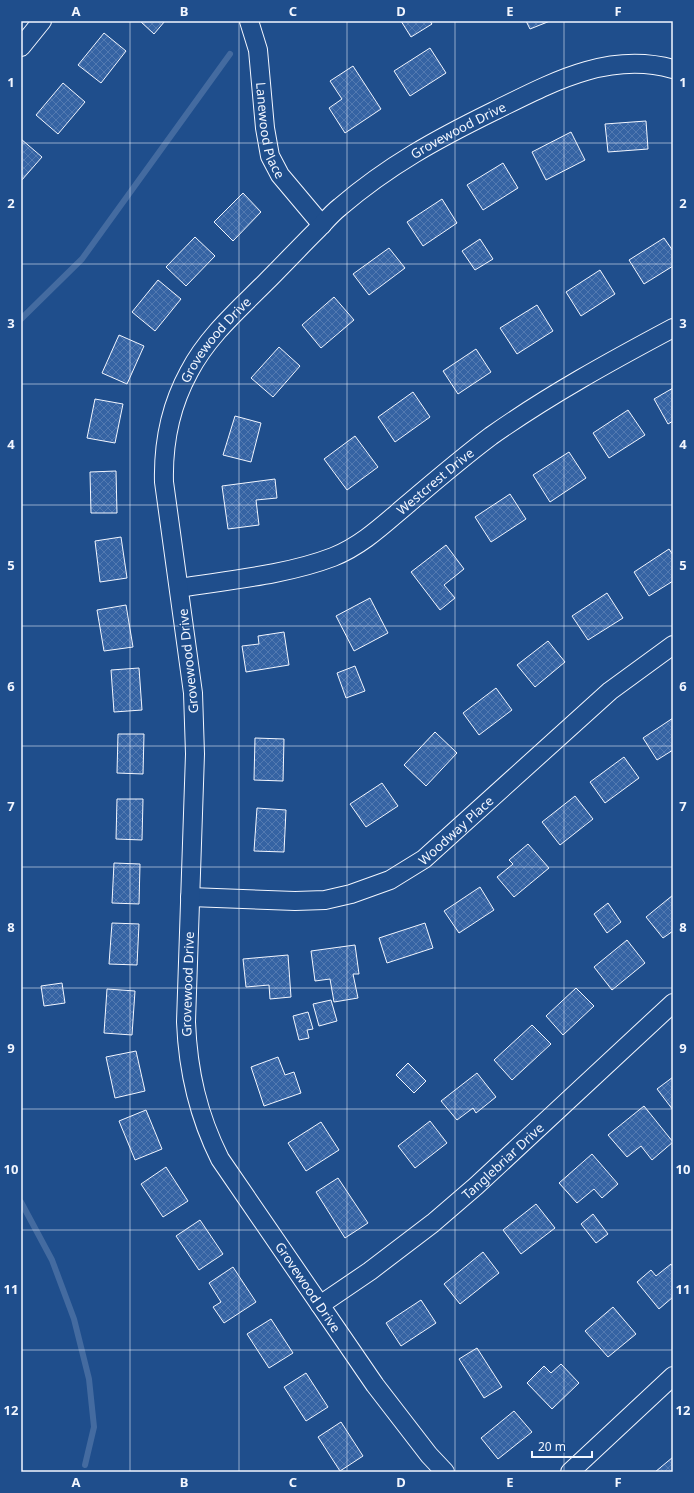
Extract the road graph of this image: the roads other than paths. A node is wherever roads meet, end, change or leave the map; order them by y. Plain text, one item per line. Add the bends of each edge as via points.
1 (42, 21) edge
2 (249, 21) edge
3 (21, 47) edge
4 (673, 68) edge
5 (322, 224) junction
6 (673, 328) edge
7 (179, 588) junction
8 (673, 645) edge
9 (190, 897) junction
10 (673, 1003) edge
11 (320, 1305) junction
12 (673, 1376) edge
13 (445, 1472) edge
14 (570, 1472) edge

1 - 3 street
2 - 5 street, Lanewood Place via 258,50 270,156 280,175
4 - 5 street, Grovewood Drive via 637,63 617,64 578,72 552,82 414,153 378,176
5 - 7 street, Grovewood Drive via 206,345 189,370 178,394 167,434 164,482
6 - 7 street, Westcrest Drive via 567,386 491,437 367,539 334,556 300,568
7 - 9 street, Grovewood Drive via 193,693 195,754
8 - 9 street, Woodway Place via 610,691 424,859 390,880 325,900
9 - 11 street, Grovewood Drive via 186,1022 190,1072 199,1109 220,1159
10 - 11 street, Tanglebriar Drive via 476,1186 370,1271
11 - 13 street, Grovewood Drive via 375,1385
12 - 14 street

